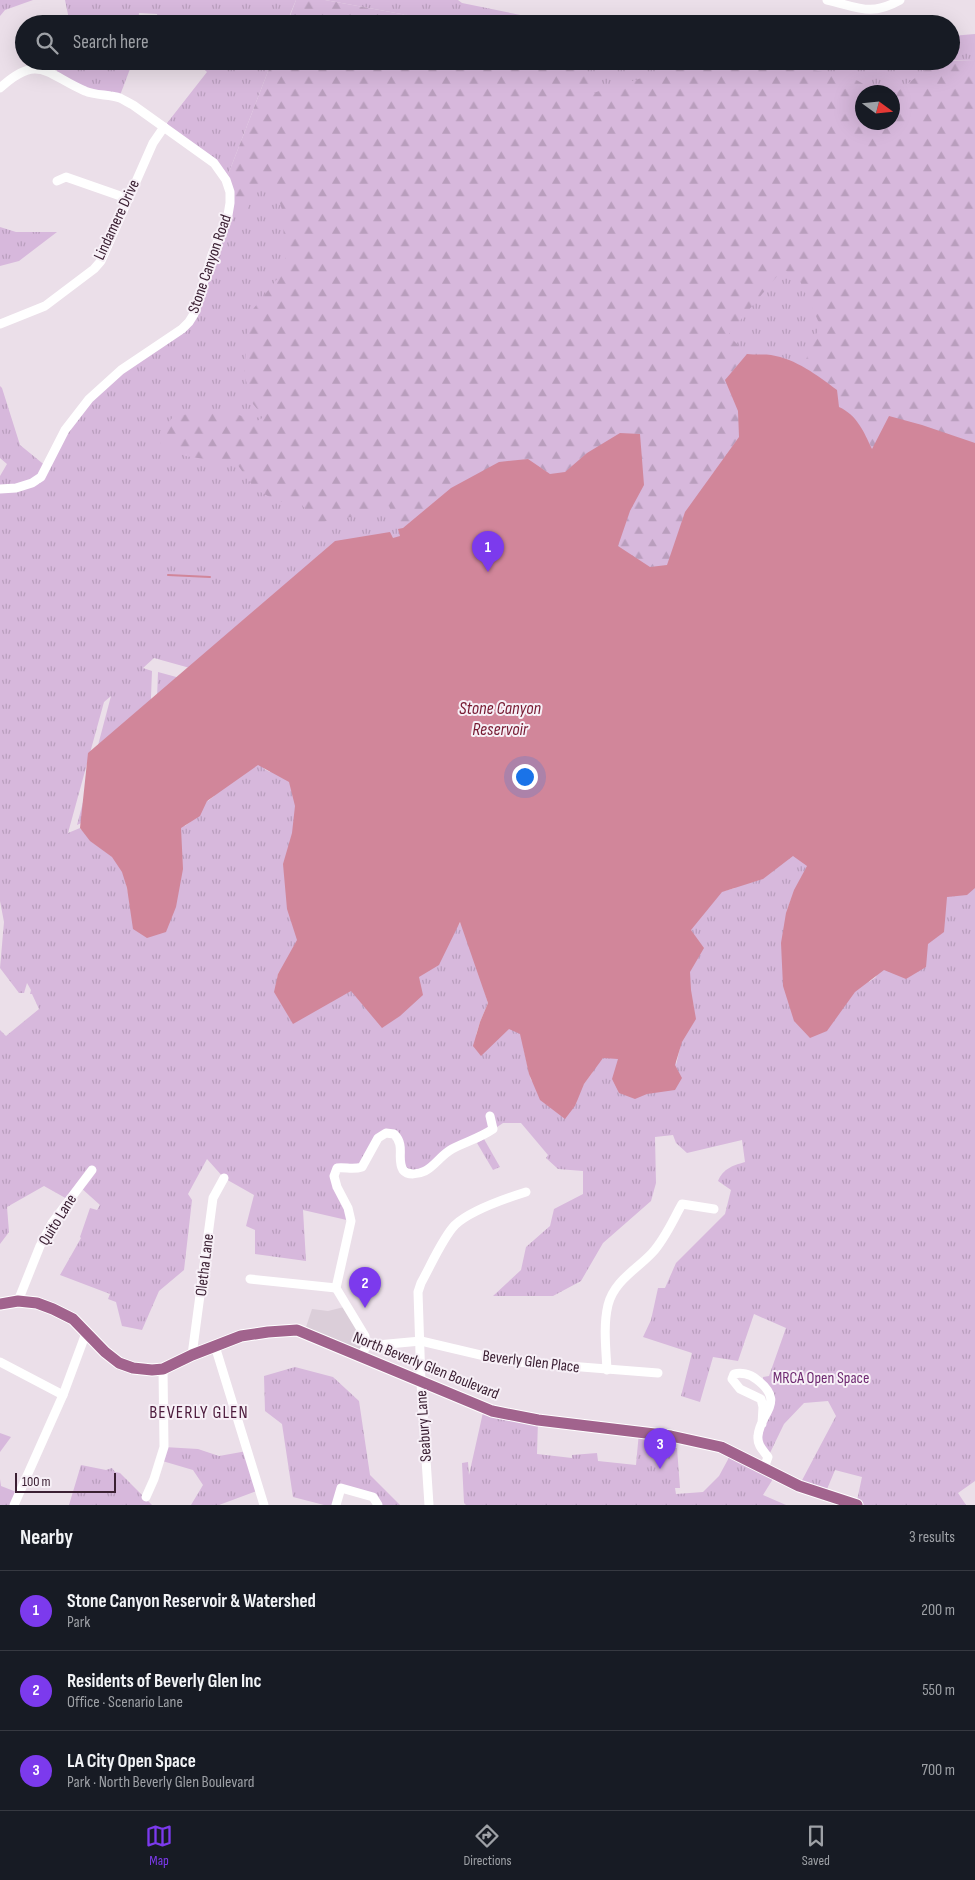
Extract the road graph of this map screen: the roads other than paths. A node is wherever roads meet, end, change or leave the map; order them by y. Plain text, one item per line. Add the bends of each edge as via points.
1 (827, 0) edge
2 (900, 0) edge
3 (25, 70) edge
4 (44, 70) edge
5 (0, 88) edge
6 (164, 127) junction
7 (57, 181) dead end
8 (129, 199) junction
9 (0, 324) edge
10 (0, 489) edge
11 (490, 1116) dead end
12 (92, 1170) dead end
13 (224, 1178) dead end
14 (526, 1192) dead end
15 (714, 1209) dead end
16 (250, 1279) dead end
17 (336, 1288) junction
18 (18, 1300) junction
19 (0, 1304) edge
20 (86, 1333) junction
21 (420, 1341) junction
22 (215, 1346) junction
23 (366, 1346) junction
24 (192, 1355) junction
25 (361, 1358) junction
26 (0, 1362) edge
27 (162, 1369) junction
28 (607, 1370) junction
29 (658, 1373) dead end
30 (421, 1382) junction
31 (63, 1395) junction
32 (762, 1424) junction
33 (764, 1468) junction
34 (146, 1497) dead end
35 (14, 1505) edge
36 (264, 1505) edge
37 (336, 1505) edge
38 (378, 1505) edge
39 (429, 1505) edge
40 (857, 1505) edge

1 - 2 street via 868,10 886,8
3 - 5 street, Stone Canyon Road
4 - 6 street, Stone Canyon Road via 88,92 119,98 134,105
6 - 8 street, Lindamere Drive via 153,143
6 - 10 street, Stone Canyon Road via 214,163 230,192 228,216 194,314 182,329 121,370 88,399 64,430 41,477 16,488
7 - 8 street via 66,178
8 - 9 street, Lindamere Drive via 106,252 94,269 45,306
11 - 17 street via 493,1130 451,1150 424,1172 412,1174 402,1168 399,1139 386,1133 378,1138 362,1167 337,1168 335,1182 351,1221
12 - 18 street, Quito Lane via 52,1224
13 - 24 street, Oletha Lane via 213,1198
14 - 21 street, Seabury Lane via 488,1206 461,1221 450,1232 418,1292
15 - 28 street via 682,1204 660,1242 620,1282 608,1305
16 - 17 street
17 - 23 street via 360,1326
18 - 19 main road, North Beverly Glen Boulevard
18 - 20 main road, North Beverly Glen Boulevard via 53,1309 73,1320
20 - 27 main road, North Beverly Glen Boulevard via 119,1363 133,1368
20 - 31 street
21 - 23 street, Beverly Glen Place
21 - 28 street, Beverly Glen Place via 506,1361
21 - 30 street, Seabury Lane
22 - 24 main road, North Beverly Glen Boulevard
22 - 25 main road, North Beverly Glen Boulevard via 242,1336 297,1330
22 - 36 street
23 - 25 street
24 - 27 main road, North Beverly Glen Boulevard
25 - 30 main road, North Beverly Glen Boulevard
26 - 31 street
27 - 34 street via 164,1447
28 - 29 street, Beverly Glen Place
30 - 33 main road, North Beverly Glen Boulevard via 492,1411 538,1420 671,1436 721,1447
30 - 39 street, Seabury Lane
31 - 35 street
32 - 32 street via 771,1404 765,1387 754,1377 734,1374 732,1379 740,1389 761,1398
32 - 33 street via 758,1438 768,1457
33 - 40 main road, North Beverly Glen Boulevard via 799,1486
37 - 38 street via 341,1488 373,1496

